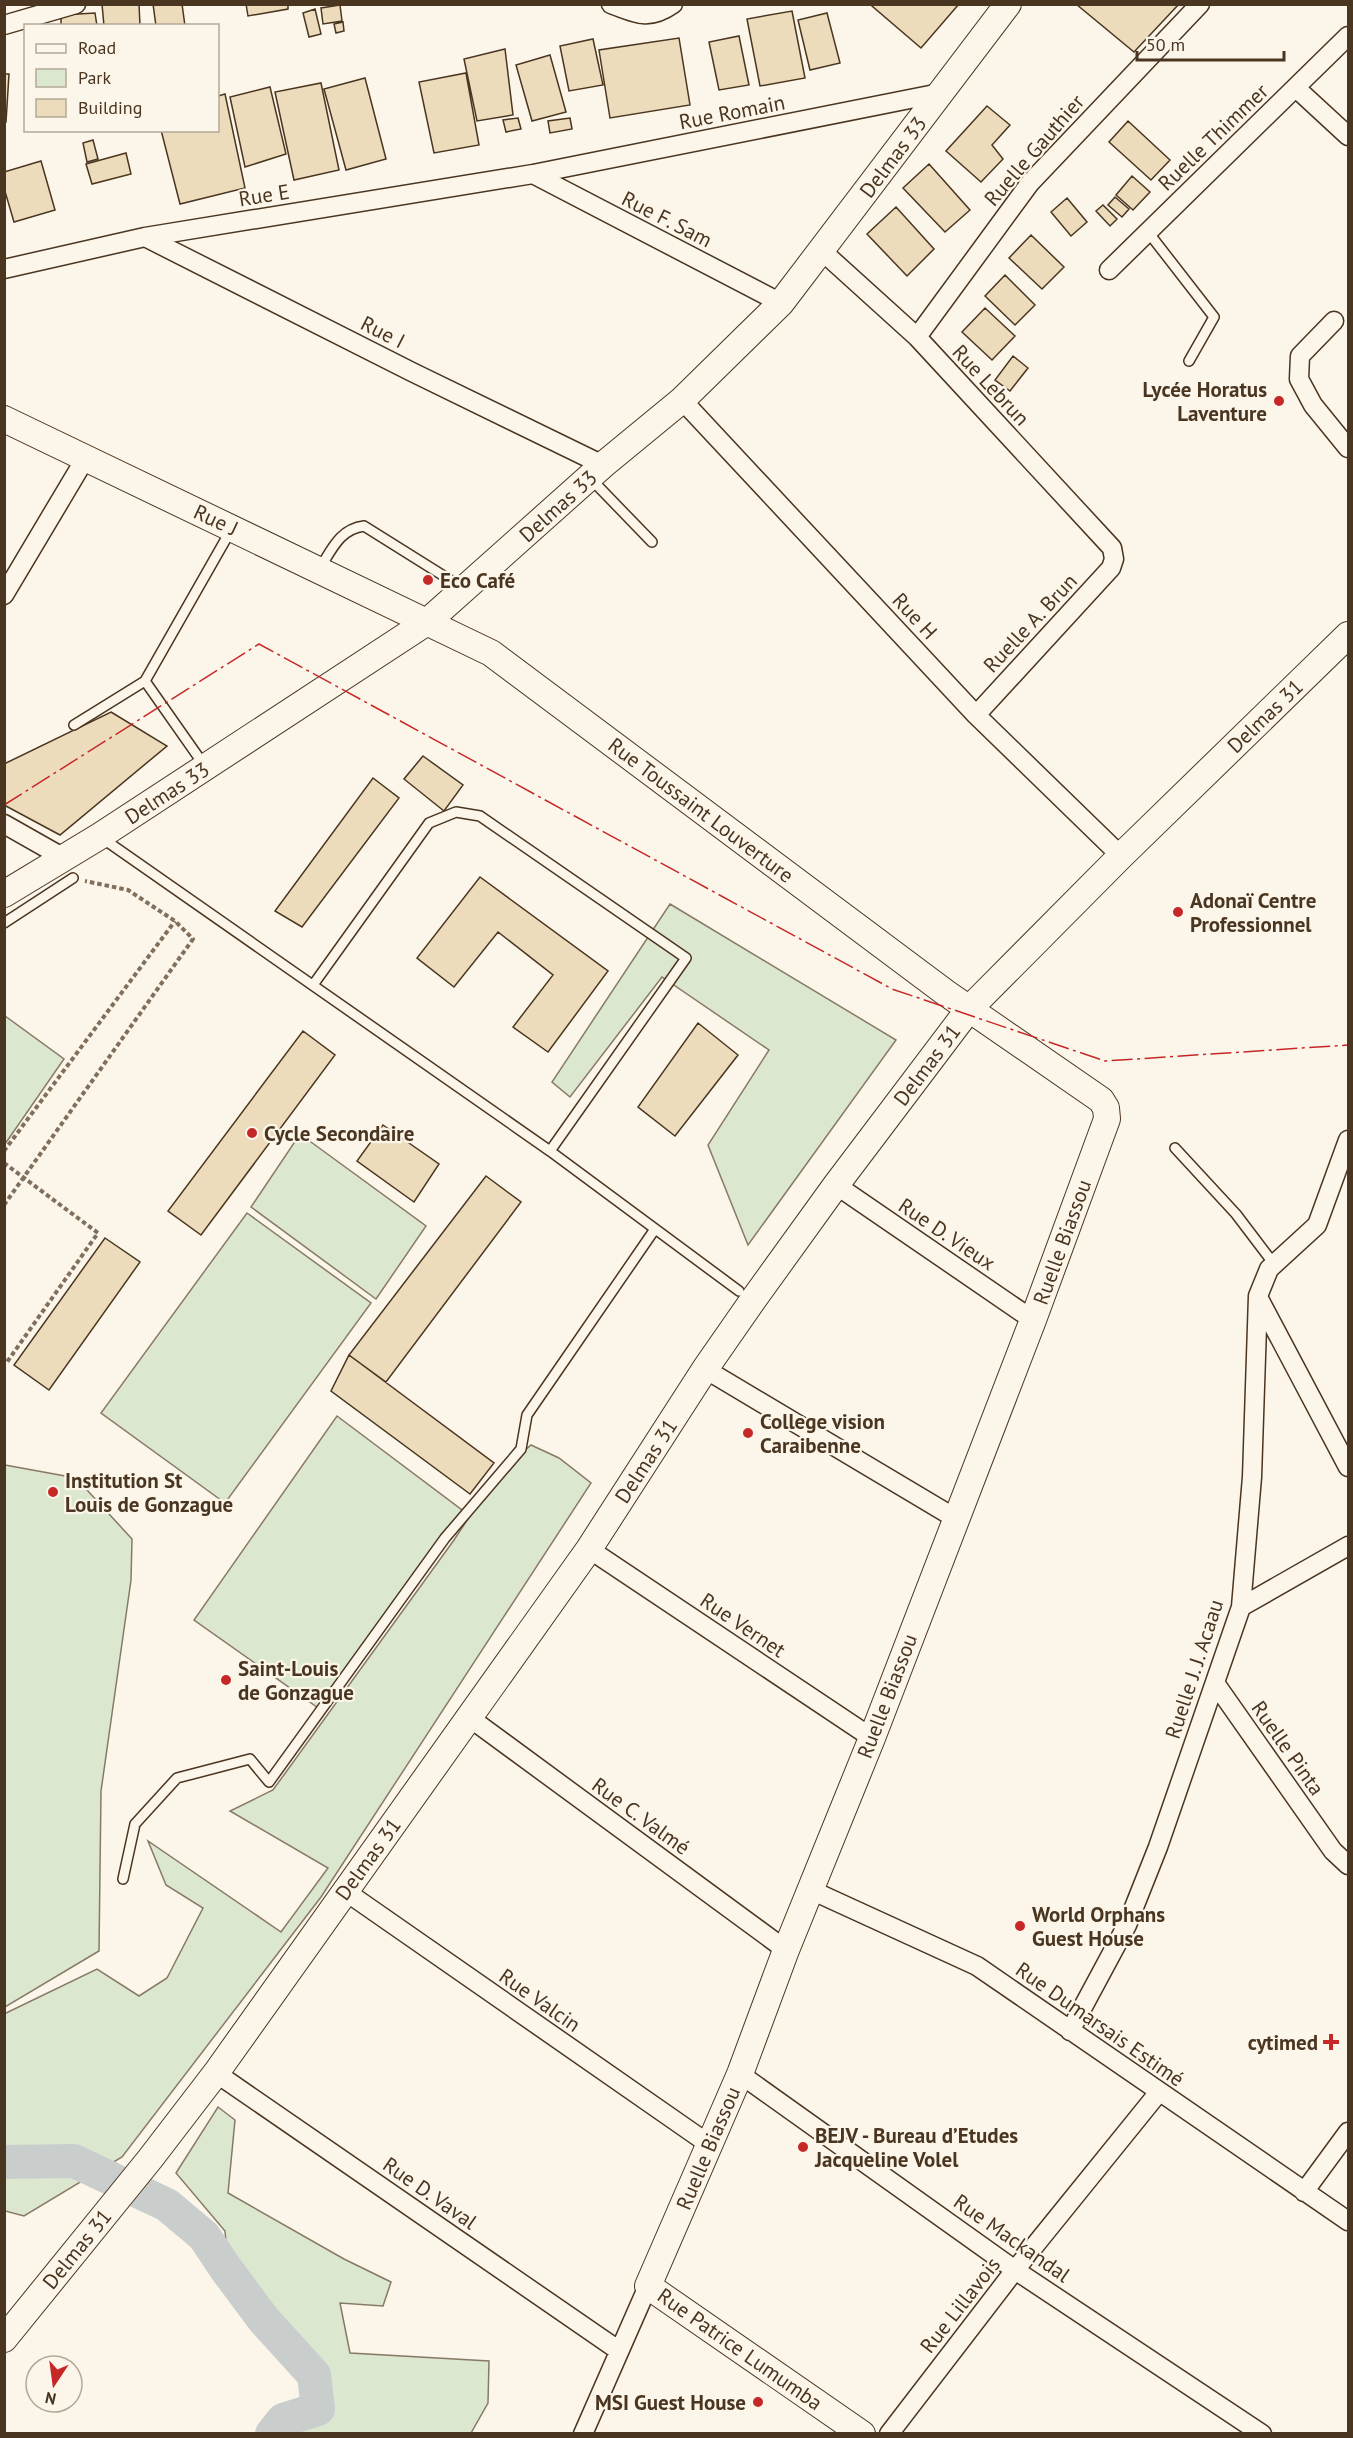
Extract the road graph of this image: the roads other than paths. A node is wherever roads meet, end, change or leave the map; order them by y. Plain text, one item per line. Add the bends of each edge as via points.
1 (76, 4) edge
2 (611, 4) edge
3 (673, 4) edge
4 (1008, 4) edge
5 (1200, 4) edge
6 (4, 25) edge
7 (1348, 36) edge
8 (1296, 88) junction
9 (940, 93) junction
10 (1348, 136) edge
11 (533, 174) junction
12 (1148, 232) junction
13 (145, 237) junction
14 (822, 251) junction
15 (4, 269) edge
16 (1109, 270) dead end
17 (781, 303) junction
18 (1334, 321) dead end
19 (917, 337) junction
20 (1189, 361) dead end
21 (682, 400) junction
22 (4, 419) edge
23 (1348, 448) edge
24 (85, 459) junction
25 (596, 471) junction
26 (232, 528) junction
27 (652, 542) dead end
28 (1114, 559) joint
29 (318, 570) junction
30 (464, 588) junction
31 (4, 595) edge
32 (427, 622) junction
33 (1348, 635) edge
34 (145, 681) junction
35 (976, 715) junction
36 (74, 725) dead end
37 (206, 767) junction
38 (4, 824) edge
39 (100, 836) junction
40 (1121, 856) junction
41 (68, 868) junction
42 (4, 894) edge
43 (4, 923) edge
44 (313, 985) junction
45 (969, 1009) junction
46 (1348, 1140) edge
47 (1175, 1148) dead end
48 (550, 1151) junction
49 (836, 1185) junction
50 (655, 1229) junction
51 (1274, 1264) junction
52 (746, 1295) junction
53 (1258, 1296) junction
54 (1033, 1320) junction
55 (705, 1369) junction
56 (1348, 1467) edge
57 (955, 1518) junction
58 (1348, 1545) edge
59 (589, 1549) junction
60 (1241, 1607) junction
61 (1215, 1683) junction
62 (470, 1718) junction
63 (872, 1738) junction
64 (1348, 1865) edge
65 (123, 1879) dead end
66 (811, 1890) junction
67 (345, 1891) junction
68 (786, 1950) junction
69 (1070, 2031) junction
70 (216, 2073) junction
71 (740, 2074) junction
72 (1159, 2092) junction
73 (1348, 2132) edge
74 (710, 2145) junction
75 (1304, 2192) junction
76 (1348, 2221) edge
77 (1015, 2270) junction
78 (648, 2286) junction
79 (4, 2339) edge
80 (618, 2350) junction
81 (583, 2433) edge
82 (862, 2433) edge
83 (888, 2433) edge
84 (1262, 2433) edge

1 - 6 street
2 - 3 street via 640,15 660,13
4 - 9 street, Delmas 33
5 - 19 street, Ruelle Gauthier via 1030,183
7 - 8 street, Ruelle Thimmer
8 - 10 street
8 - 12 street, Ruelle Thimmer
9 - 11 street, Rue Romain
9 - 14 street, Delmas 33
11 - 13 street, Rue E
11 - 17 street, Rue F. Sam
12 - 16 street, Ruelle Thimmer
12 - 20 lane via 1214,317
13 - 15 street, Rue E
13 - 25 street, Rue I via 412,372
14 - 17 street, Delmas 33
14 - 19 street, Rue Lebrun
17 - 21 street, Delmas 33
18 - 23 street via 1300,356 1299,379 1313,405
19 - 28 street, Rue Lebrun via 1112,548
21 - 25 street, Delmas 33
21 - 35 street, Rue H
22 - 24 street, Rue J
24 - 26 street, Rue J
24 - 31 street
25 - 27 lane
25 - 30 street, Delmas 33
26 - 29 street, Rue J
26 - 34 lane
28 - 35 street, Ruelle A. Brun via 1111,568
29 - 30 lane via 343,534 364,526
29 - 32 street, Rue J
30 - 32 street, Delmas 33
32 - 37 street, Delmas 33
32 - 45 street, Rue Toussaint Louverture via 490,653
33 - 40 street, Delmas 31
34 - 36 lane
34 - 37 lane
35 - 40 street, Rue H
37 - 39 street, Delmas 33
38 - 41 street
39 - 41 street, Delmas 33
39 - 44 lane
40 - 45 street, Delmas 31
41 - 42 street, Delmas 33
41 - 43 lane
44 - 48 lane
44 - 48 lane via 429,823 456,812 480,816 686,958
45 - 49 street, Delmas 31
45 - 54 street, Ruelle Biassou via 1101,1100 1106,1108 1107,1119
46 - 51 street via 1317,1225
47 - 51 lane via 1236,1214
48 - 50 lane
49 - 52 street, Delmas 31
49 - 54 street, Rue D. Vieux
50 - 52 lane
50 - 65 lane via 527,1415 521,1449 445,1538 269,1782 250,1758 177,1778 135,1824
51 - 53 street
52 - 55 street, Delmas 31
53 - 56 street
53 - 60 street, Ruelle J. J. Acaau via 1252,1477
54 - 57 street, Ruelle Biassou
55 - 57 street
55 - 59 street, Delmas 31
57 - 63 street, Ruelle Biassou
58 - 60 street
59 - 62 street, Delmas 31
59 - 63 street, Rue Vernet
60 - 61 street, Ruelle J. J. Acaau
61 - 64 street, Ruelle Pinta via 1333,1851
61 - 69 street, Ruelle J. J. Acaau via 1127,1925
62 - 67 street, Delmas 31
62 - 68 street, Rue C. Valmé
63 - 66 street, Ruelle Biassou
66 - 68 street, Ruelle Biassou
66 - 69 street, Rue Dumarsais Estimé via 977,1966
67 - 70 street, Delmas 31
67 - 74 street, Rue Valcin
68 - 71 street, Ruelle Biassou
69 - 72 street, Rue Dumarsais Estimé
70 - 79 street, Delmas 31
70 - 80 street, Rue D. Vaval
71 - 74 street, Ruelle Biassou
71 - 77 street, Rue Mackandal
72 - 75 street, Rue Dumarsais Estimé
72 - 77 street, Rue Lillavois
73 - 75 street
74 - 78 street, Ruelle Biassou
75 - 76 street, Rue Dumarsais Estimé
77 - 83 street, Rue Lillavois
77 - 84 street, Rue Mackandal
78 - 80 street, Ruelle Biassou
78 - 82 street, Rue Patrice Lumumba
80 - 81 street, Ruelle Biassou

